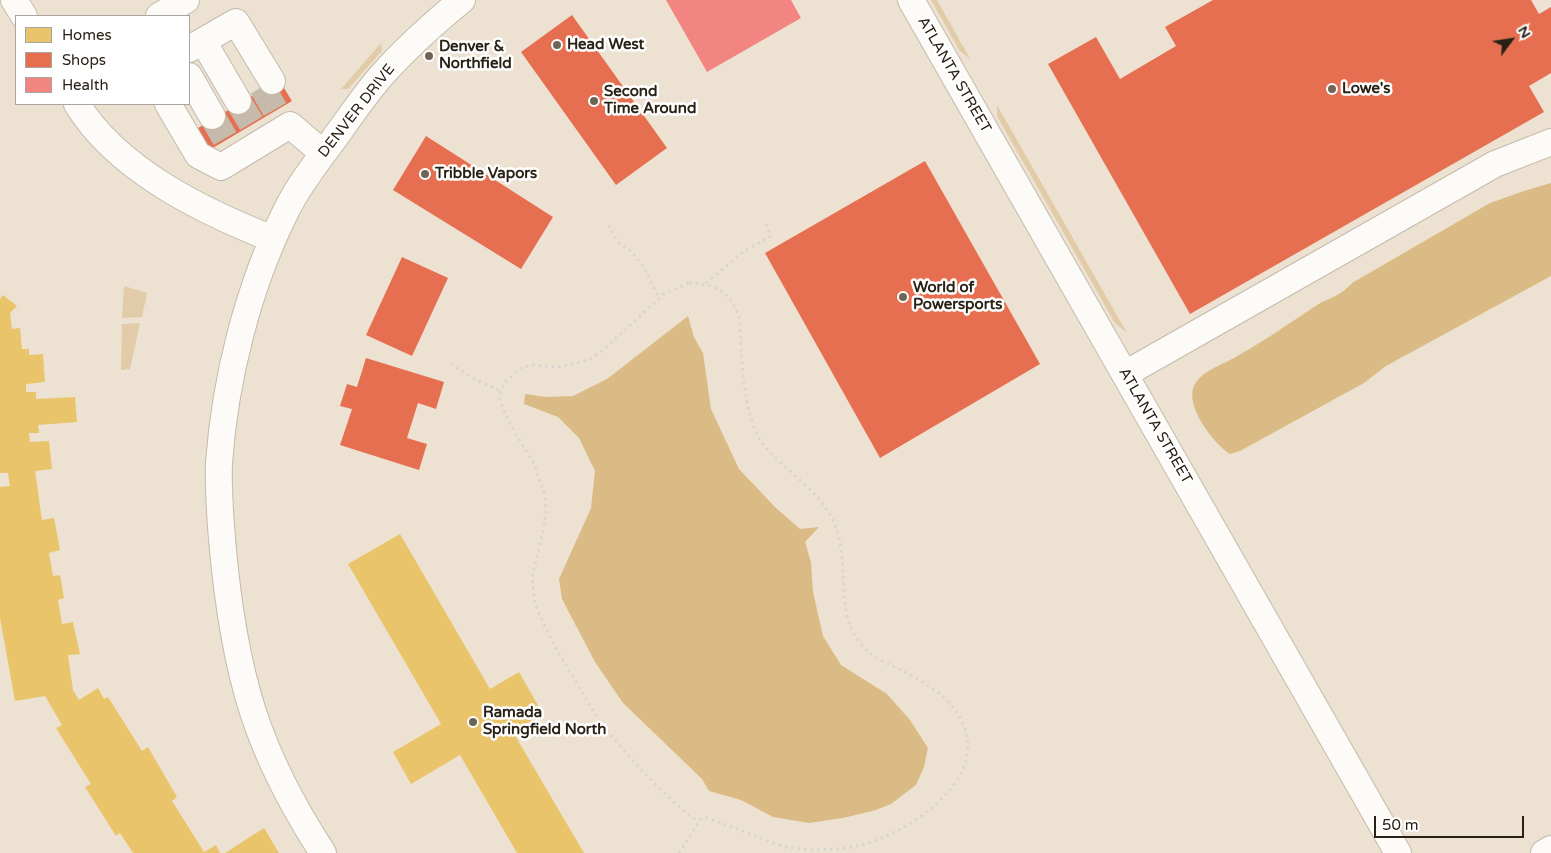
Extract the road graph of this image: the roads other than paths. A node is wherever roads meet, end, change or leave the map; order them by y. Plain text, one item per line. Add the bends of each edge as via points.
1 (14, 0) edge
2 (32, 0) edge
3 (186, 0) edge
4 (462, 0) edge
5 (910, 0) edge
6 (23, 15) edge
7 (39, 15) edge
8 (161, 15) edge
9 (193, 47) edge
10 (190, 78) edge
11 (267, 84) tunnel mouth
12 (169, 105) edge
13 (86, 108) edge
14 (212, 111) edge
15 (1551, 142) edge
16 (323, 153) junction
17 (274, 239) junction
18 (1125, 374) junction
19 (1551, 849) edge
20 (323, 853) edge
21 (1398, 853) edge
22 (1544, 853) edge

1 - 6 street
2 - 7 street
3 - 8 street
4 - 16 street, DENVER DRIVE via 417,38 384,74
5 - 18 street, ATLANTA STREET
9 - 11 street via 231,25
9 - 14 street
10 - 14 street
12 - 16 street via 198,155 221,167 238,146 285,118
13 - 17 street via 131,163 156,182 230,221
15 - 18 street via 1495,164
16 - 17 street, DENVER DRIVE via 286,209
17 - 20 street, DENVER DRIVE via 237,348 224,418 219,465 226,592 237,655 253,713 285,786
18 - 21 street, ATLANTA STREET
19 - 22 street

